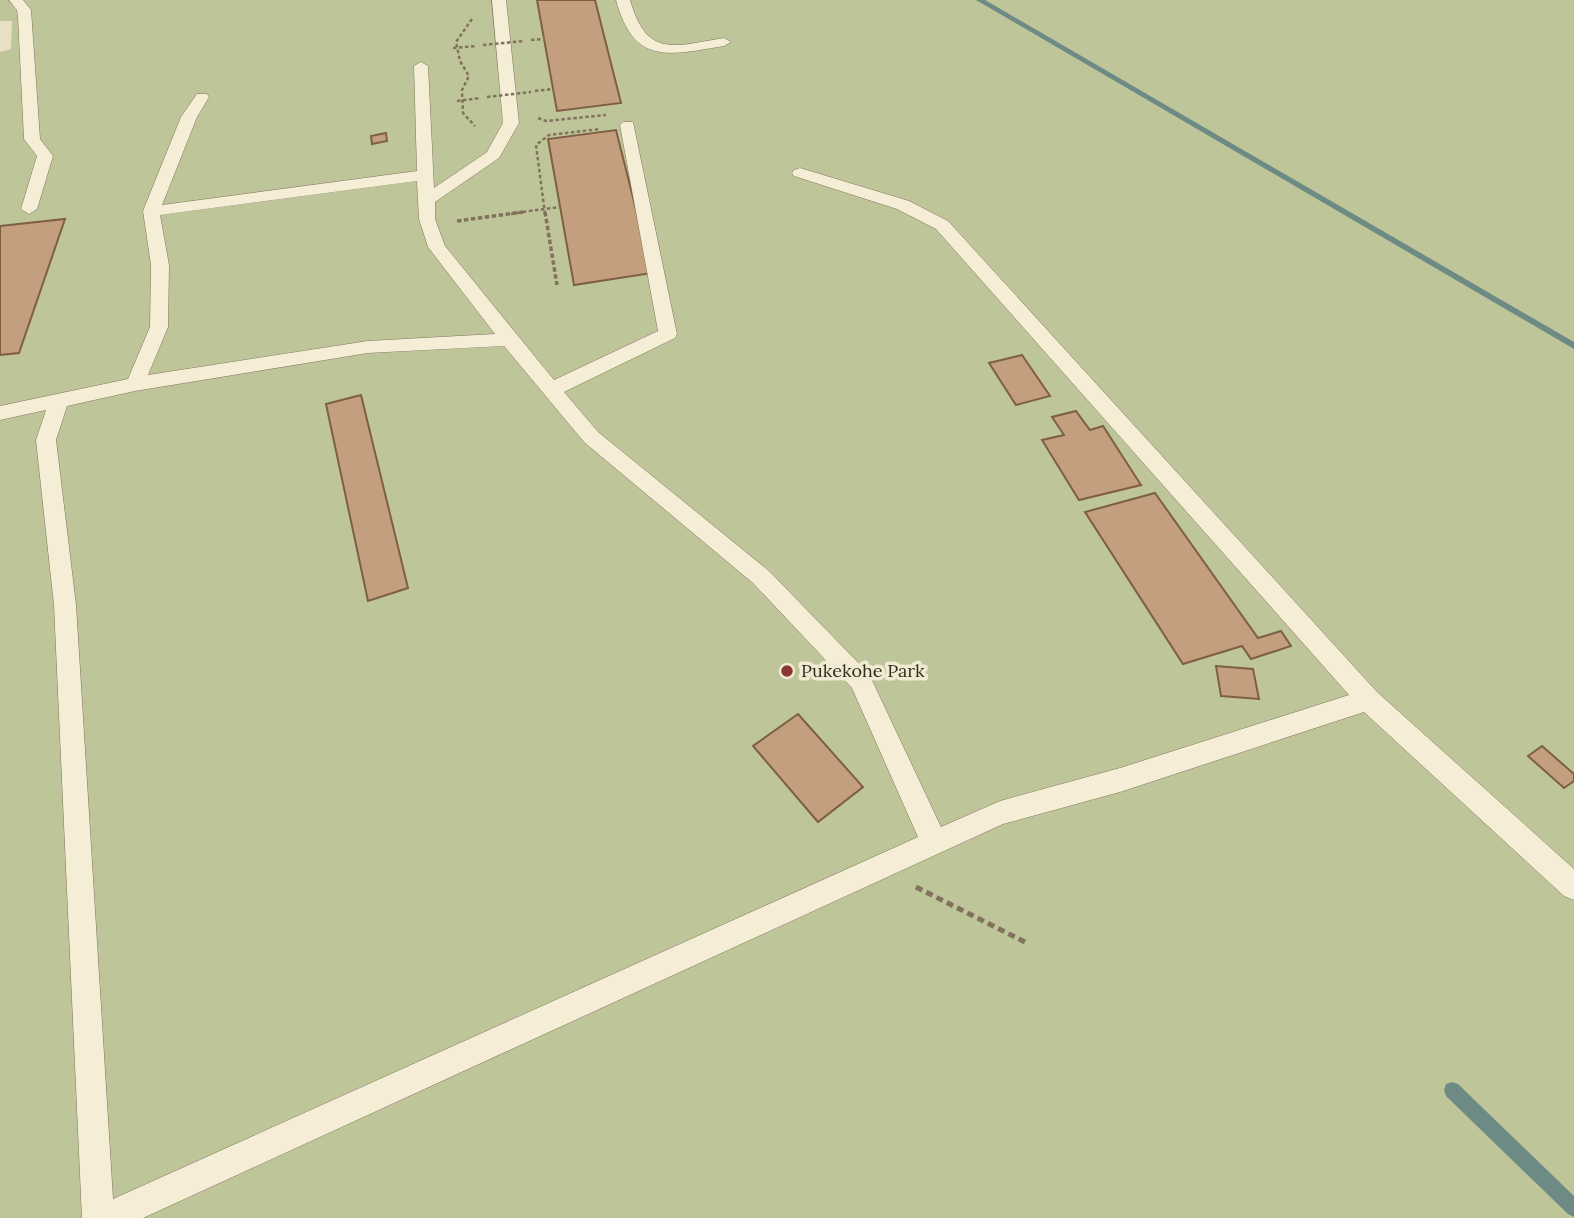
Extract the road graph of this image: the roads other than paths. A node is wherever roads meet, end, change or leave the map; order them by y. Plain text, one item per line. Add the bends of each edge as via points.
1 (8, 0) edge
2 (16, 0) edge
3 (499, 0) edge
4 (623, 0) edge
5 (0, 3) edge
6 (724, 42) dead end
7 (421, 66) dead end
8 (202, 97) dead end
9 (628, 125) road end
10 (800, 173) dead end
11 (426, 175) junction
12 (426, 200) junction
13 (29, 209) dead end
14 (151, 211) junction
15 (509, 339) junction
16 (135, 384) junction
17 (551, 390) junction
18 (58, 402) junction
19 (0, 413) edge
20 (1368, 700) junction
21 (933, 842) junction
22 (1574, 887) edge
23 (98, 1218) edge
24 (107, 1218) edge

1 - 5 lane
2 - 13 lane via 25,17 32,139 45,156
3 - 12 lane via 511,123 493,155
4 - 6 lane via 633,33 650,47
7 - 11 lane
8 - 14 lane via 189,117
9 - 17 lane via 668,334
10 - 20 lane via 903,205 942,225
11 - 12 lane
11 - 14 lane
12 - 15 lane via 437,247
14 - 16 lane via 160,265 159,327
15 - 16 lane via 368,347
15 - 17 lane
16 - 18 lane
17 - 21 lane via 591,437 761,577 861,681
18 - 19 lane
18 - 23 lane via 46,440 65,605
20 - 21 lane via 1120,780 1000,813
20 - 22 lane
21 - 24 lane

